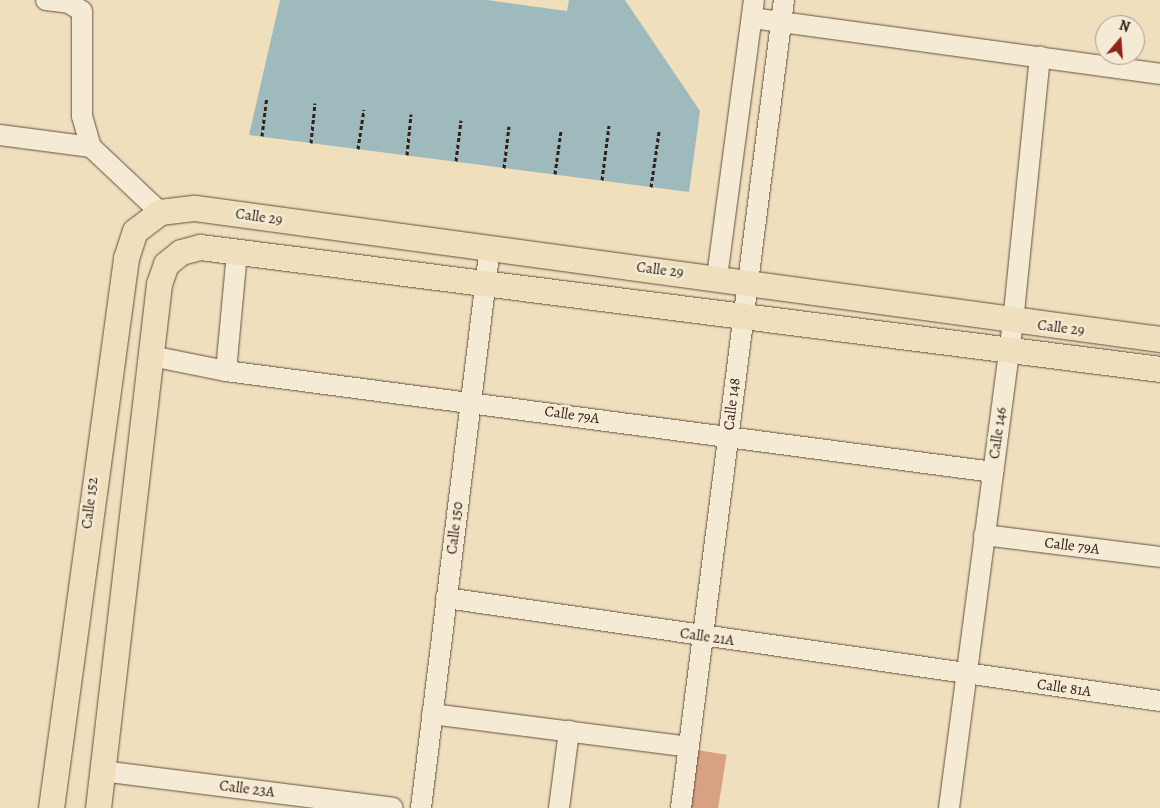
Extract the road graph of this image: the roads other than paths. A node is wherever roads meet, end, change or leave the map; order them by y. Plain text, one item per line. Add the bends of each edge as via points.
1 (46, 0) edge
2 (784, 0) edge
3 (753, 9) edge
4 (781, 21) junction
5 (1040, 56) junction
6 (1160, 74) edge
7 (742, 92) junction
8 (771, 93) junction
9 (0, 135) edge
10 (91, 148) junction
11 (761, 171) junction
12 (731, 172) junction
13 (160, 212) junction
14 (269, 219) junction
15 (490, 247) junction
16 (237, 252) junction
17 (264, 255) junction
18 (716, 277) junction
19 (747, 281) junction
20 (485, 283) junction
21 (743, 316) junction
22 (1013, 322) junction
23 (1160, 339) edge
24 (1010, 350) junction
25 (151, 356) junction
26 (1160, 369) edge
27 (226, 371) junction
28 (471, 402) junction
29 (99, 437) junction
30 (728, 437) junction
31 (141, 441) junction
32 (993, 472) junction
33 (984, 535) junction
34 (1160, 557) edge
35 (446, 598) junction
36 (703, 636) junction
37 (967, 675) junction
38 (1160, 701) edge
39 (432, 714) junction
40 (569, 731) junction
41 (689, 747) junction
42 (102, 771) junction
43 (258, 799) edge
44 (51, 808) edge
45 (98, 808) edge
46 (393, 808) edge
47 (420, 808) edge
48 (559, 808) edge
49 (681, 808) edge
50 (949, 808) edge

1 - 10 street via 69,2 82,11 82,116
2 - 4 street, Calle 148
3 - 4 street
3 - 7 street
4 - 5 street
4 - 8 street, Calle 148
5 - 6 street
5 - 22 street, Calle 146
7 - 8 street
7 - 12 street
8 - 11 street, Calle 148
9 - 10 street
10 - 13 street
11 - 12 street
11 - 19 street, Calle 148
12 - 18 street
13 - 14 main road, Calle 29 via 195,208
13 - 29 main road, Calle 152 via 135,231 126,258
14 - 15 main road, Calle 29
14 - 17 main road
15 - 18 main road, Calle 29
15 - 20 street, Calle 150
16 - 17 main road, Calle 29
16 - 25 main road, Calle 29 via 200,247 181,252 166,264 159,284
16 - 27 street
17 - 20 main road, Calle 29
18 - 19 main road, Calle 29
19 - 21 street, Calle 148
19 - 22 main road, Calle 29
20 - 21 main road, Calle 29
20 - 28 street, Calle 150
21 - 24 main road, Calle 29
21 - 30 street, Calle 148
22 - 23 main road, Calle 29
22 - 24 street, Calle 146
24 - 26 main road, Calle 29
24 - 32 street, Calle 146
25 - 27 street, Calle 79A
25 - 31 main road
27 - 28 street, Calle 79A
28 - 30 street, Calle 79A
28 - 35 street, Calle 150
29 - 31 main road
29 - 44 main road, Calle 152
30 - 32 street, Calle 79A
30 - 36 street, Calle 148
31 - 42 main road
32 - 33 street, Calle 146
33 - 34 street, Calle 79A
33 - 37 street, Calle 146
35 - 36 street, Calle 21A
35 - 39 street, Calle 150
36 - 37 street, Calle 21A
36 - 41 street, Calle 148
37 - 38 street, Calle 81A
37 - 50 street, Calle 146
39 - 40 street
39 - 47 street, Calle 150
40 - 41 street
40 - 48 street
41 - 49 street, Calle 148
42 - 43 street, Calle 23A
42 - 45 main road
43 - 46 street, Calle 23A

